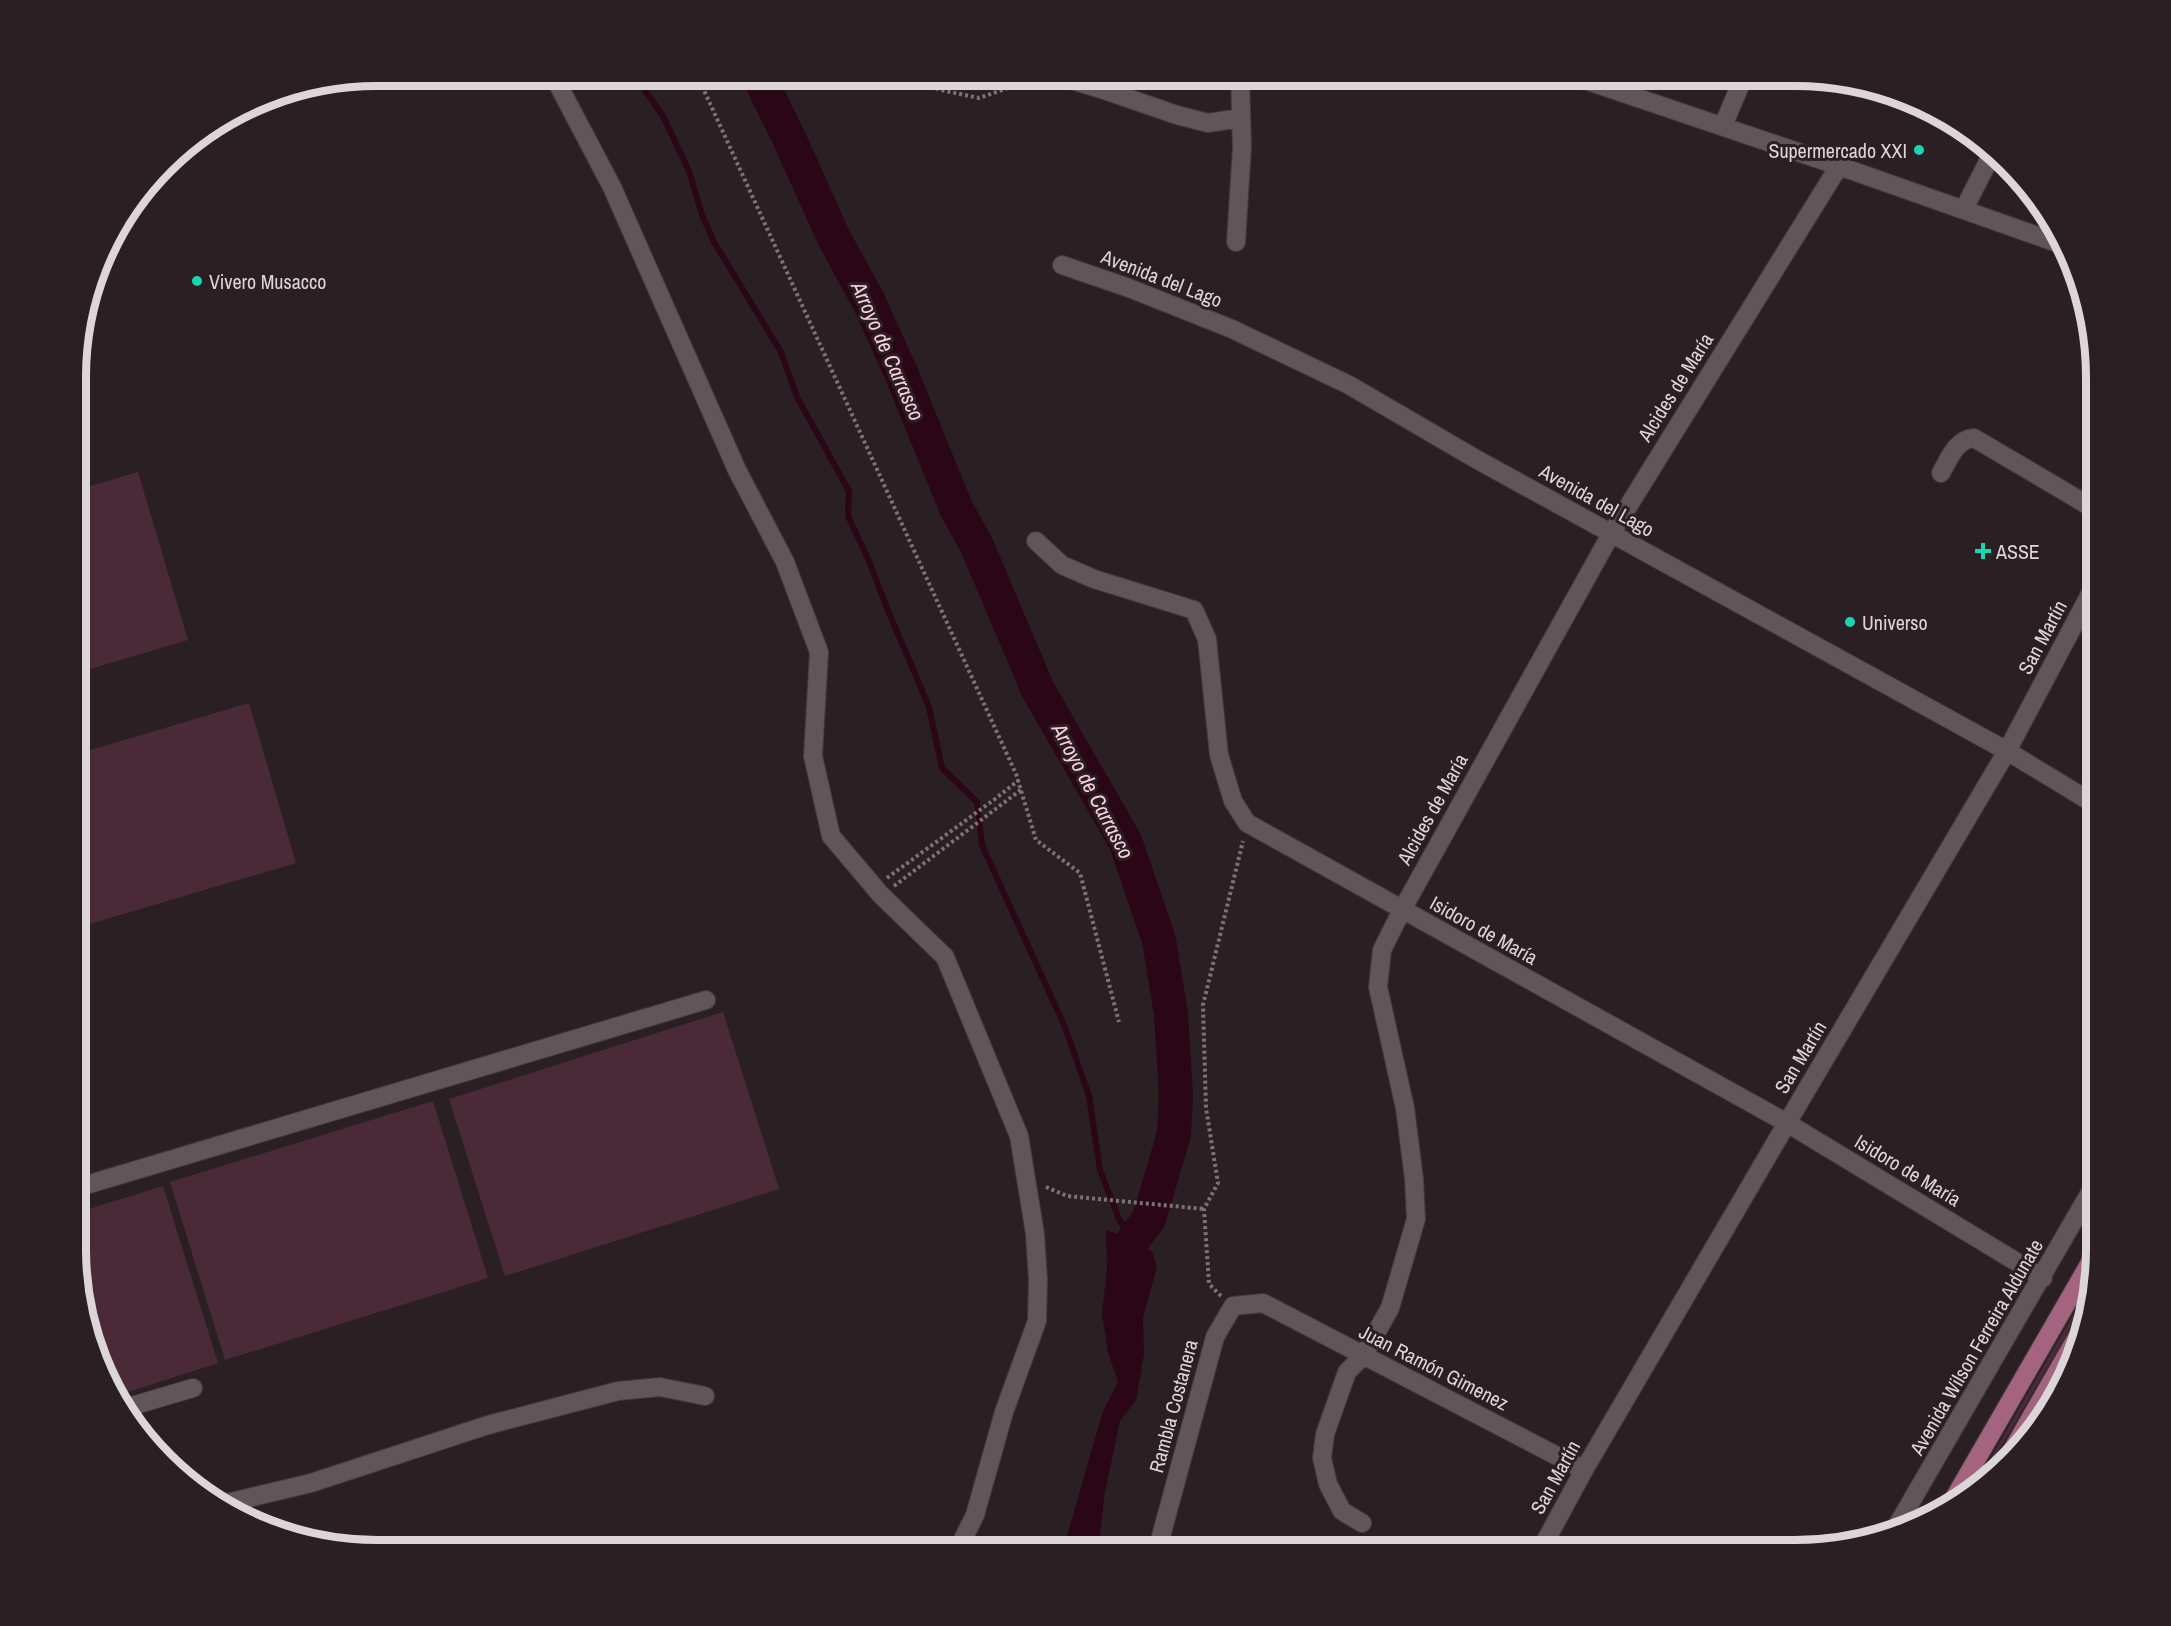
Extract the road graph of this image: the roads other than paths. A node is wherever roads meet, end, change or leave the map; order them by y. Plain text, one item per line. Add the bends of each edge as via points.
1 (559, 86) edge
2 (1088, 86) edge
3 (1240, 86) edge
4 (1605, 86) edge
5 (1740, 86) edge
6 (1240, 118) junction
7 (1723, 126) junction
8 (1989, 160) edge
9 (1839, 166) junction
10 (1964, 209) junction
11 (2052, 241) edge
12 (1236, 242) dead end
13 (1062, 265) dead end
14 (1941, 473) dead end
15 (2086, 504) edge
16 (1611, 534) junction
17 (1036, 541) dead end
18 (2086, 602) edge
19 (2007, 751) junction
20 (2086, 799) edge
21 (1402, 910) junction
22 (706, 1000) dead end
23 (1787, 1123) junction
24 (86, 1185) edge
25 (2086, 1200) edge
26 (2085, 1272) edge
27 (2043, 1278) junction
28 (1233, 1306) joint
29 (1363, 1356) junction
30 (2062, 1363) edge
31 (194, 1388) dead end
32 (705, 1396) dead end
33 (132, 1406) edge
34 (2027, 1424) edge
35 (1584, 1470) junction
36 (1960, 1488) edge
37 (231, 1502) edge
38 (1900, 1520) edge
39 (1362, 1523) dead end
40 (962, 1540) edge
41 (1160, 1540) edge
42 (1546, 1540) edge

1 - 40 street via 612,187 736,470 785,562 819,652 813,756 831,836 878,891 945,957 1019,1136 1035,1234 1037,1321 1004,1412 975,1515
2 - 6 street via 1208,123
3 - 6 street
4 - 7 street
5 - 7 street
6 - 12 street
7 - 9 street
8 - 10 street
9 - 10 street
9 - 16 street, Alcides de María
10 - 11 street
13 - 16 street, Avenida del Lago via 1232,329 1349,385
14 - 15 street via 1960,442 1974,438
16 - 19 street, Avenida del Lago
16 - 21 street, Alcides de María
17 - 21 street, Isidoro de María via 1062,565 1094,579 1194,610 1207,639 1219,755 1233,801 1247,823
18 - 19 street, San Martín
19 - 20 street, Avenida del Lago
19 - 23 street, San Martín
21 - 23 street, Isidoro de María
21 - 29 street, Alcides de María via 1382,950 1378,987 1405,1108 1416,1219 1390,1308
22 - 24 street
23 - 27 street, Isidoro de María
23 - 35 street, San Martín
25 - 27 street, Avenida Wilson Ferreira Aldunate
26 - 36 main road
27 - 38 street, Avenida Wilson Ferreira Aldunate
28 - 29 street, Juan Ramón Gimenez via 1263,1303
28 - 41 street, Rambla Costanera via 1215,1337
29 - 35 street, Juan Ramón Gimenez
29 - 39 street, Alcides de María via 1347,1372 1324,1434 1322,1458 1328,1484 1342,1511
30 - 34 main road
31 - 33 street
32 - 37 street via 660,1388 618,1391 488,1425 311,1483
35 - 42 street, San Martín

